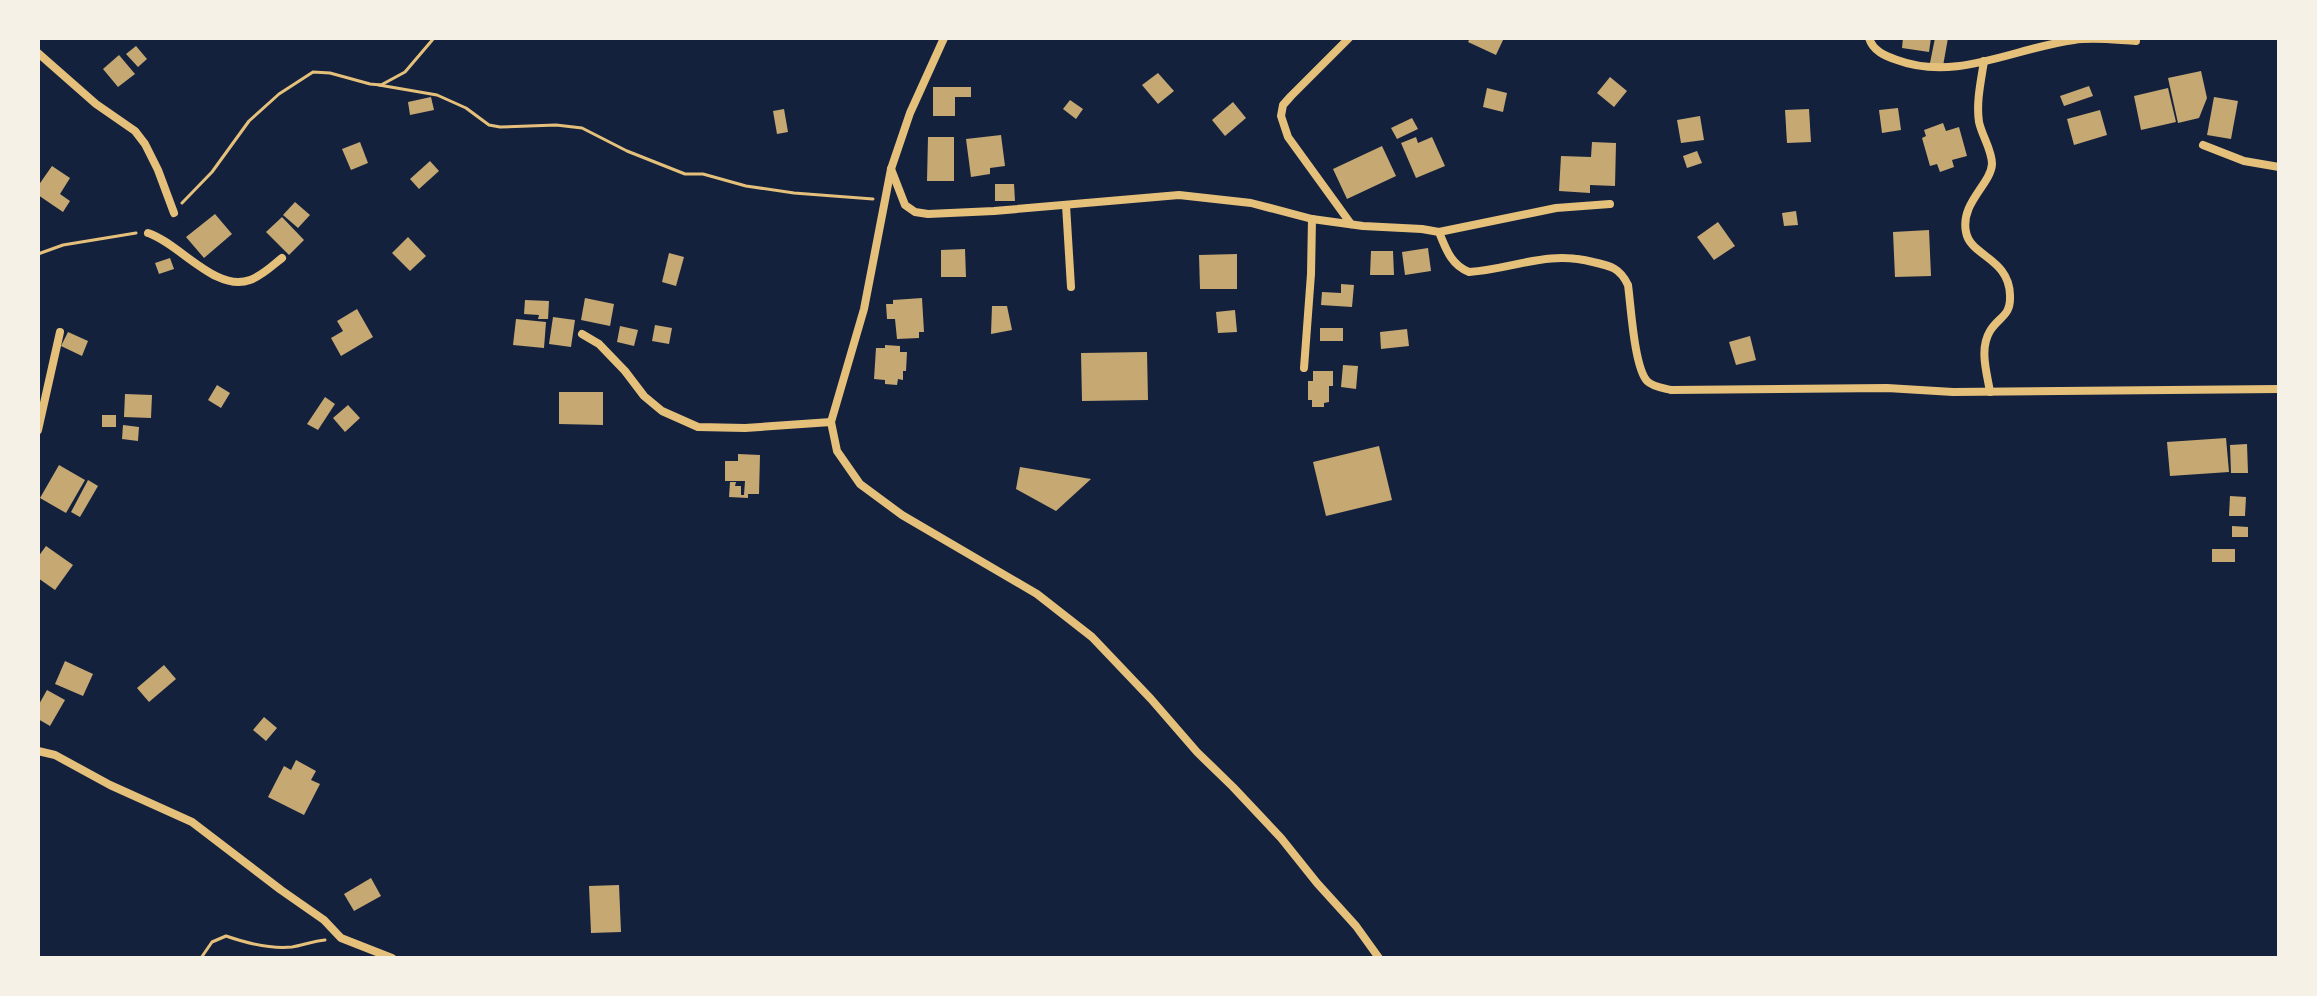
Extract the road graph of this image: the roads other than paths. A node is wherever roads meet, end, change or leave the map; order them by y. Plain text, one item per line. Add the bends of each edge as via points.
1 (944, 38) edge
2 (1349, 38) edge
3 (1869, 38) edge
4 (2136, 41) dead end
5 (38, 53) edge
6 (1984, 61) junction
7 (2203, 145) dead end
8 (2279, 167) edge
9 (891, 169) junction
10 (1610, 204) dead end
11 (1066, 205) junction
12 (174, 213) road end
13 (1312, 219) junction
14 (1351, 224) junction
15 (1439, 232) junction
16 (148, 233) road end
17 (282, 258) dead end
18 (1071, 287) dead end
19 (60, 332) dead end
20 (582, 334) dead end
21 (1304, 368) dead end
22 (2279, 389) edge
23 (1990, 392) junction
24 (831, 422) junction
25 (38, 430) edge
26 (38, 751) edge
27 (392, 958) edge
28 (1379, 958) edge

1 - 9 street
2 - 14 street via 1283,105 1281,116 1288,137
3 - 6 street via 1876,50 1916,67 1944,69
4 - 6 street via 2076,40
5 - 12 street via 135,131 158,170
6 - 23 street via 1979,123 1992,163 1970,204 1965,231 1969,242 2004,272 2010,291 2008,313 1990,332 1985,349
7 - 8 street
9 - 11 street via 905,205 915,212
9 - 24 street via 864,309
10 - 15 street via 1556,208
11 - 13 street via 1179,195 1251,203
11 - 18 street
13 - 14 street
13 - 21 street
14 - 15 street
15 - 23 street via 1449,255 1469,272 1557,256 1608,265 1622,273 1638,364 1657,387
16 - 17 street via 234,282 249,281
19 - 25 street
20 - 24 street via 599,344 662,411 698,427
22 - 23 street
24 - 28 street via 837,451 860,484 902,515 1037,594 1092,637 1281,838
26 - 27 street via 192,822 341,938

